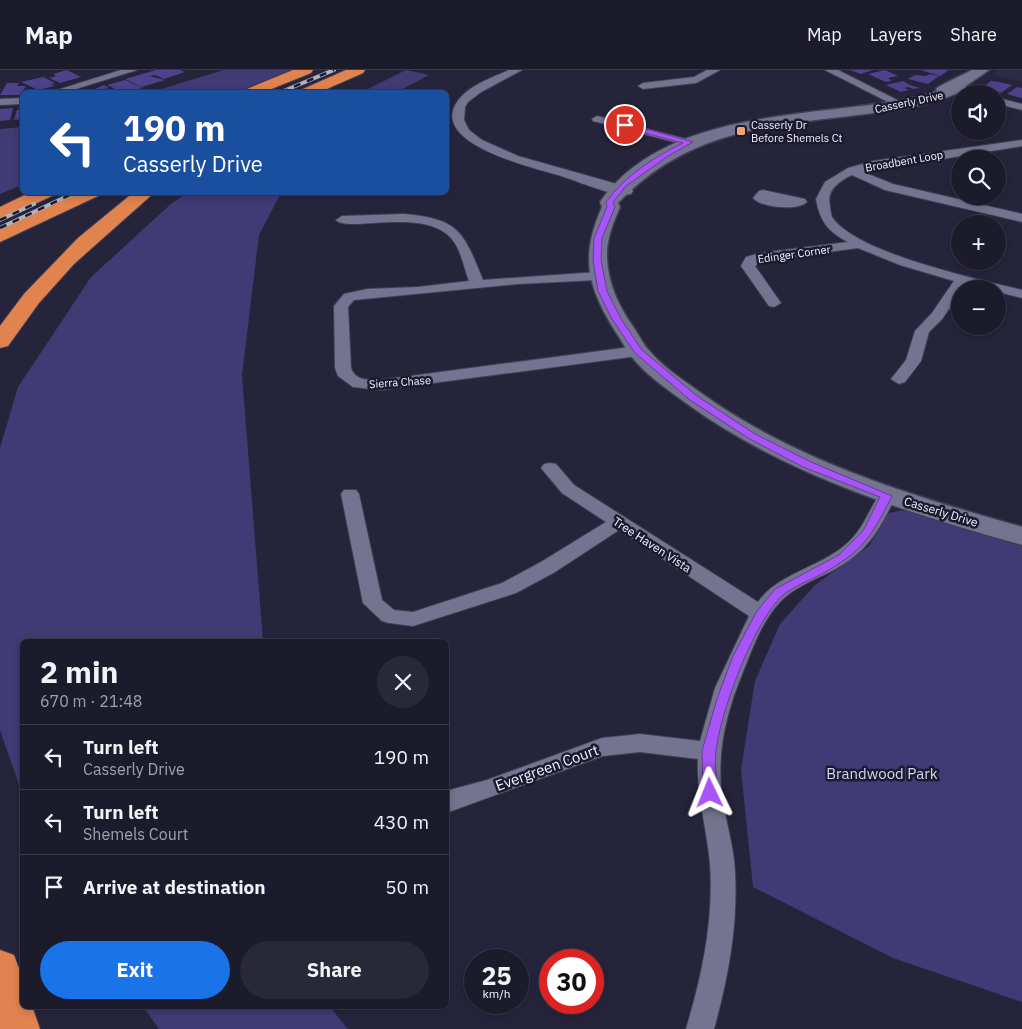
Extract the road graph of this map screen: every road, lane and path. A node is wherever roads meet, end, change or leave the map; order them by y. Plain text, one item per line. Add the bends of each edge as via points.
1 (132, 70) edge
2 (306, 70) edge
3 (318, 70) edge
4 (517, 70) edge
5 (716, 70) edge
6 (830, 70) edge
7 (982, 70) edge
8 (364, 72) edge
9 (960, 85) edge
10 (643, 86) dead end
11 (63, 90) edge
12 (257, 90) edge
13 (272, 90) edge
14 (314, 90) edge
15 (335, 90) edge
16 (869, 90) joint
17 (951, 90) edge
18 (20, 101) edge
19 (0, 102) edge
20 (1006, 103) edge
21 (894, 105) junction
22 (1022, 107) edge
23 (597, 119) dead end
24 (459, 125) junction
25 (449, 127) edge
26 (690, 142) junction
27 (1022, 143) edge
28 (1000, 147) junction
29 (1013, 155) dead end
30 (852, 171) junction
31 (573, 175) joint
32 (20, 191) edge
33 (623, 191) junction
34 (40, 195) edge
35 (86, 195) edge
36 (142, 195) edge
37 (0, 200) edge
38 (801, 202) dead end
39 (821, 204) junction
40 (442, 208) dead end
41 (0, 214) edge
42 (1022, 218) edge
43 (342, 220) dead end
44 (427, 221) junction
45 (0, 236) edge
46 (858, 244) junction
47 (598, 276) junction
48 (963, 278) junction
49 (477, 283) junction
50 (1022, 294) edge
51 (774, 303) dead end
52 (0, 341) edge
53 (638, 352) junction
54 (899, 379) dead end
55 (550, 468) dead end
56 (350, 494) dead end
57 (887, 496) junction
58 (617, 523) junction
59 (1022, 536) edge
60 (761, 614) junction
61 (709, 751) junction
62 (449, 801) edge
63 (0, 968) edge
64 (0, 1008) edge
65 (13, 1029) edge
66 (20, 1029) edge
67 (700, 1029) edge

1 - 11 street
2 - 12 highway
3 - 13 highway
4 - 24 street via 467,98 459,108
5 - 10 street via 696,80
6 - 16 street
7 - 9 street, Casserly Drive
8 - 14 highway
8 - 15 highway
16 - 21 street
17 - 21 street, Casserly Drive
18 - 19 street
20 - 22 street
21 - 26 street, Casserly Drive via 739,128
23 - 26 street
24 - 25 street
24 - 31 street via 483,146
26 - 33 street, Casserly Drive via 666,154
27 - 28 street, Broadbent Loop
28 - 29 street
28 - 30 street, Broadbent Loop
30 - 39 street, Broadbent Loop via 828,185
30 - 42 street via 889,187
31 - 33 street
32 - 37 highway
33 - 47 street, Casserly Drive via 598,238
34 - 41 highway
35 - 45 highway
36 - 52 highway via 73,253 40,288
38 - 39 street
39 - 46 street via 834,225
40 - 44 street
43 - 44 street via 408,218
44 - 49 street via 440,225 457,237
46 - 48 street via 887,257
46 - 51 street, Edinger Corner via 751,260 748,266
47 - 49 street, Sierra Chase
47 - 53 street, Casserly Drive via 616,319
48 - 50 street
48 - 54 street via 937,316 922,331 913,361
49 - 53 street, Sierra Chase via 349,297 341,306 346,376 359,384 380,385
53 - 57 street, Casserly Drive via 693,398 751,436 807,465
55 - 58 street, Tree Haven Vista via 568,489
56 - 58 street via 373,603 389,616 413,619 509,588
57 - 59 street, Casserly Drive
57 - 60 street via 868,534 843,558 780,592
58 - 60 street, Tree Haven Vista
60 - 61 street via 739,656
61 - 62 street, Evergreen Court via 640,743 602,747 489,790
61 - 67 street via 710,793 723,870 723,927
63 - 66 highway
64 - 65 highway

